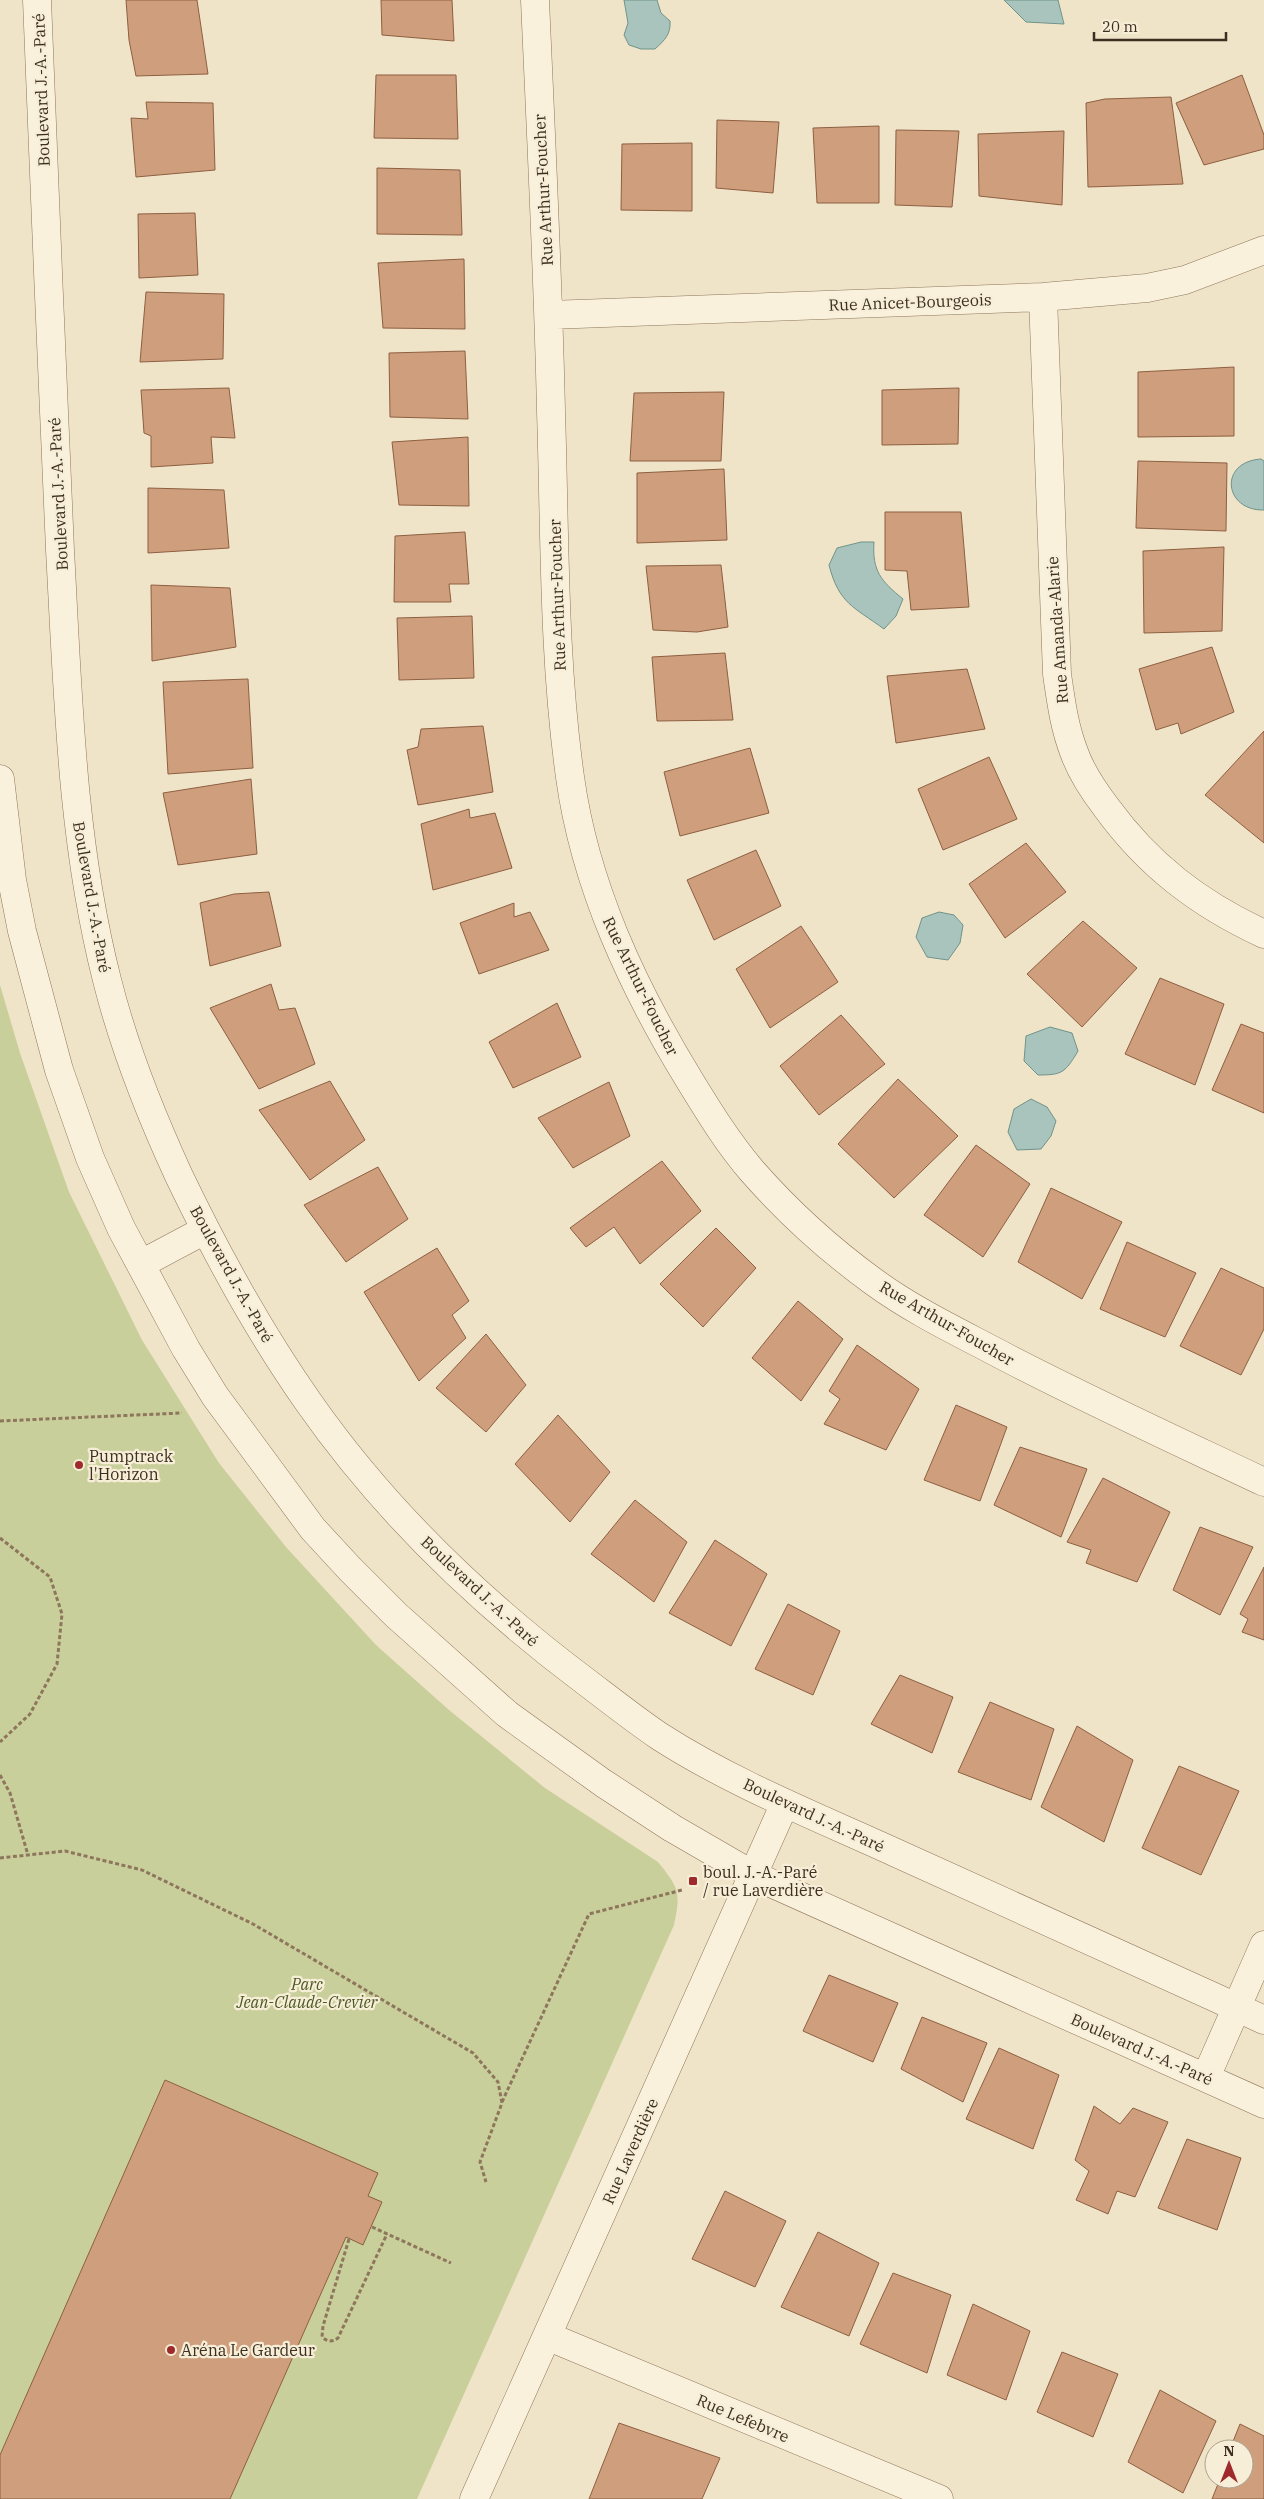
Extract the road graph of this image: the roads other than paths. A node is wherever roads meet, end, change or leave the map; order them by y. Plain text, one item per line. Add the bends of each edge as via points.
1 (37, 0) edge
2 (534, 0) edge
3 (1264, 250) edge
4 (1043, 297) junction
5 (549, 315) junction
6 (0, 779) edge
7 (1264, 934) edge
8 (205, 1230) junction
9 (141, 1264) junction
10 (1264, 1482) edge
11 (785, 1803) junction
12 (753, 1875) junction
13 (1264, 1945) edge
14 (1236, 2007) junction
15 (1264, 2020) edge
16 (1206, 2077) junction
17 (1264, 2104) edge
18 (547, 2336) junction
19 (474, 2499) edge
20 (938, 2499) edge

1 - 8 street, Boulevard J.-A.-Paré via 53,397 77,822 106,980 134,1072
2 - 5 street, Rue Arthur-Foucher
3 - 4 street, Rue Anicet-Bourgeois via 1185,280 1156,286
4 - 5 street, Rue Anicet-Bourgeois
4 - 7 street, Rue Amanda-Alarie via 1054,636 1062,709 1071,746 1088,781 1128,838 1152,861 1206,902
5 - 10 street, Rue Arthur-Foucher via 558,638 570,778 596,886 613,934 666,1043 721,1130 751,1170 811,1230 884,1289 1007,1358
6 - 9 street, Boulevard J.-A.-Paré via 12,880 22,931 59,1070 90,1158
8 - 9 street
8 - 11 street, Boulevard J.-A.-Paré via 257,1324 312,1407 384,1497 471,1586 529,1639 655,1733 705,1764
9 - 12 street, Boulevard J.-A.-Paré via 220,1403 313,1529 376,1595 507,1714 603,1783
11 - 12 street, Rue Laverdière
11 - 14 street, Boulevard J.-A.-Paré
12 - 16 street, Boulevard J.-A.-Paré
12 - 18 street, Rue Laverdière
13 - 14 street
14 - 15 street, Boulevard J.-A.-Paré
14 - 16 street
16 - 17 street, Boulevard J.-A.-Paré
18 - 19 street, Rue Laverdière
18 - 20 street, Rue Lefebvre

